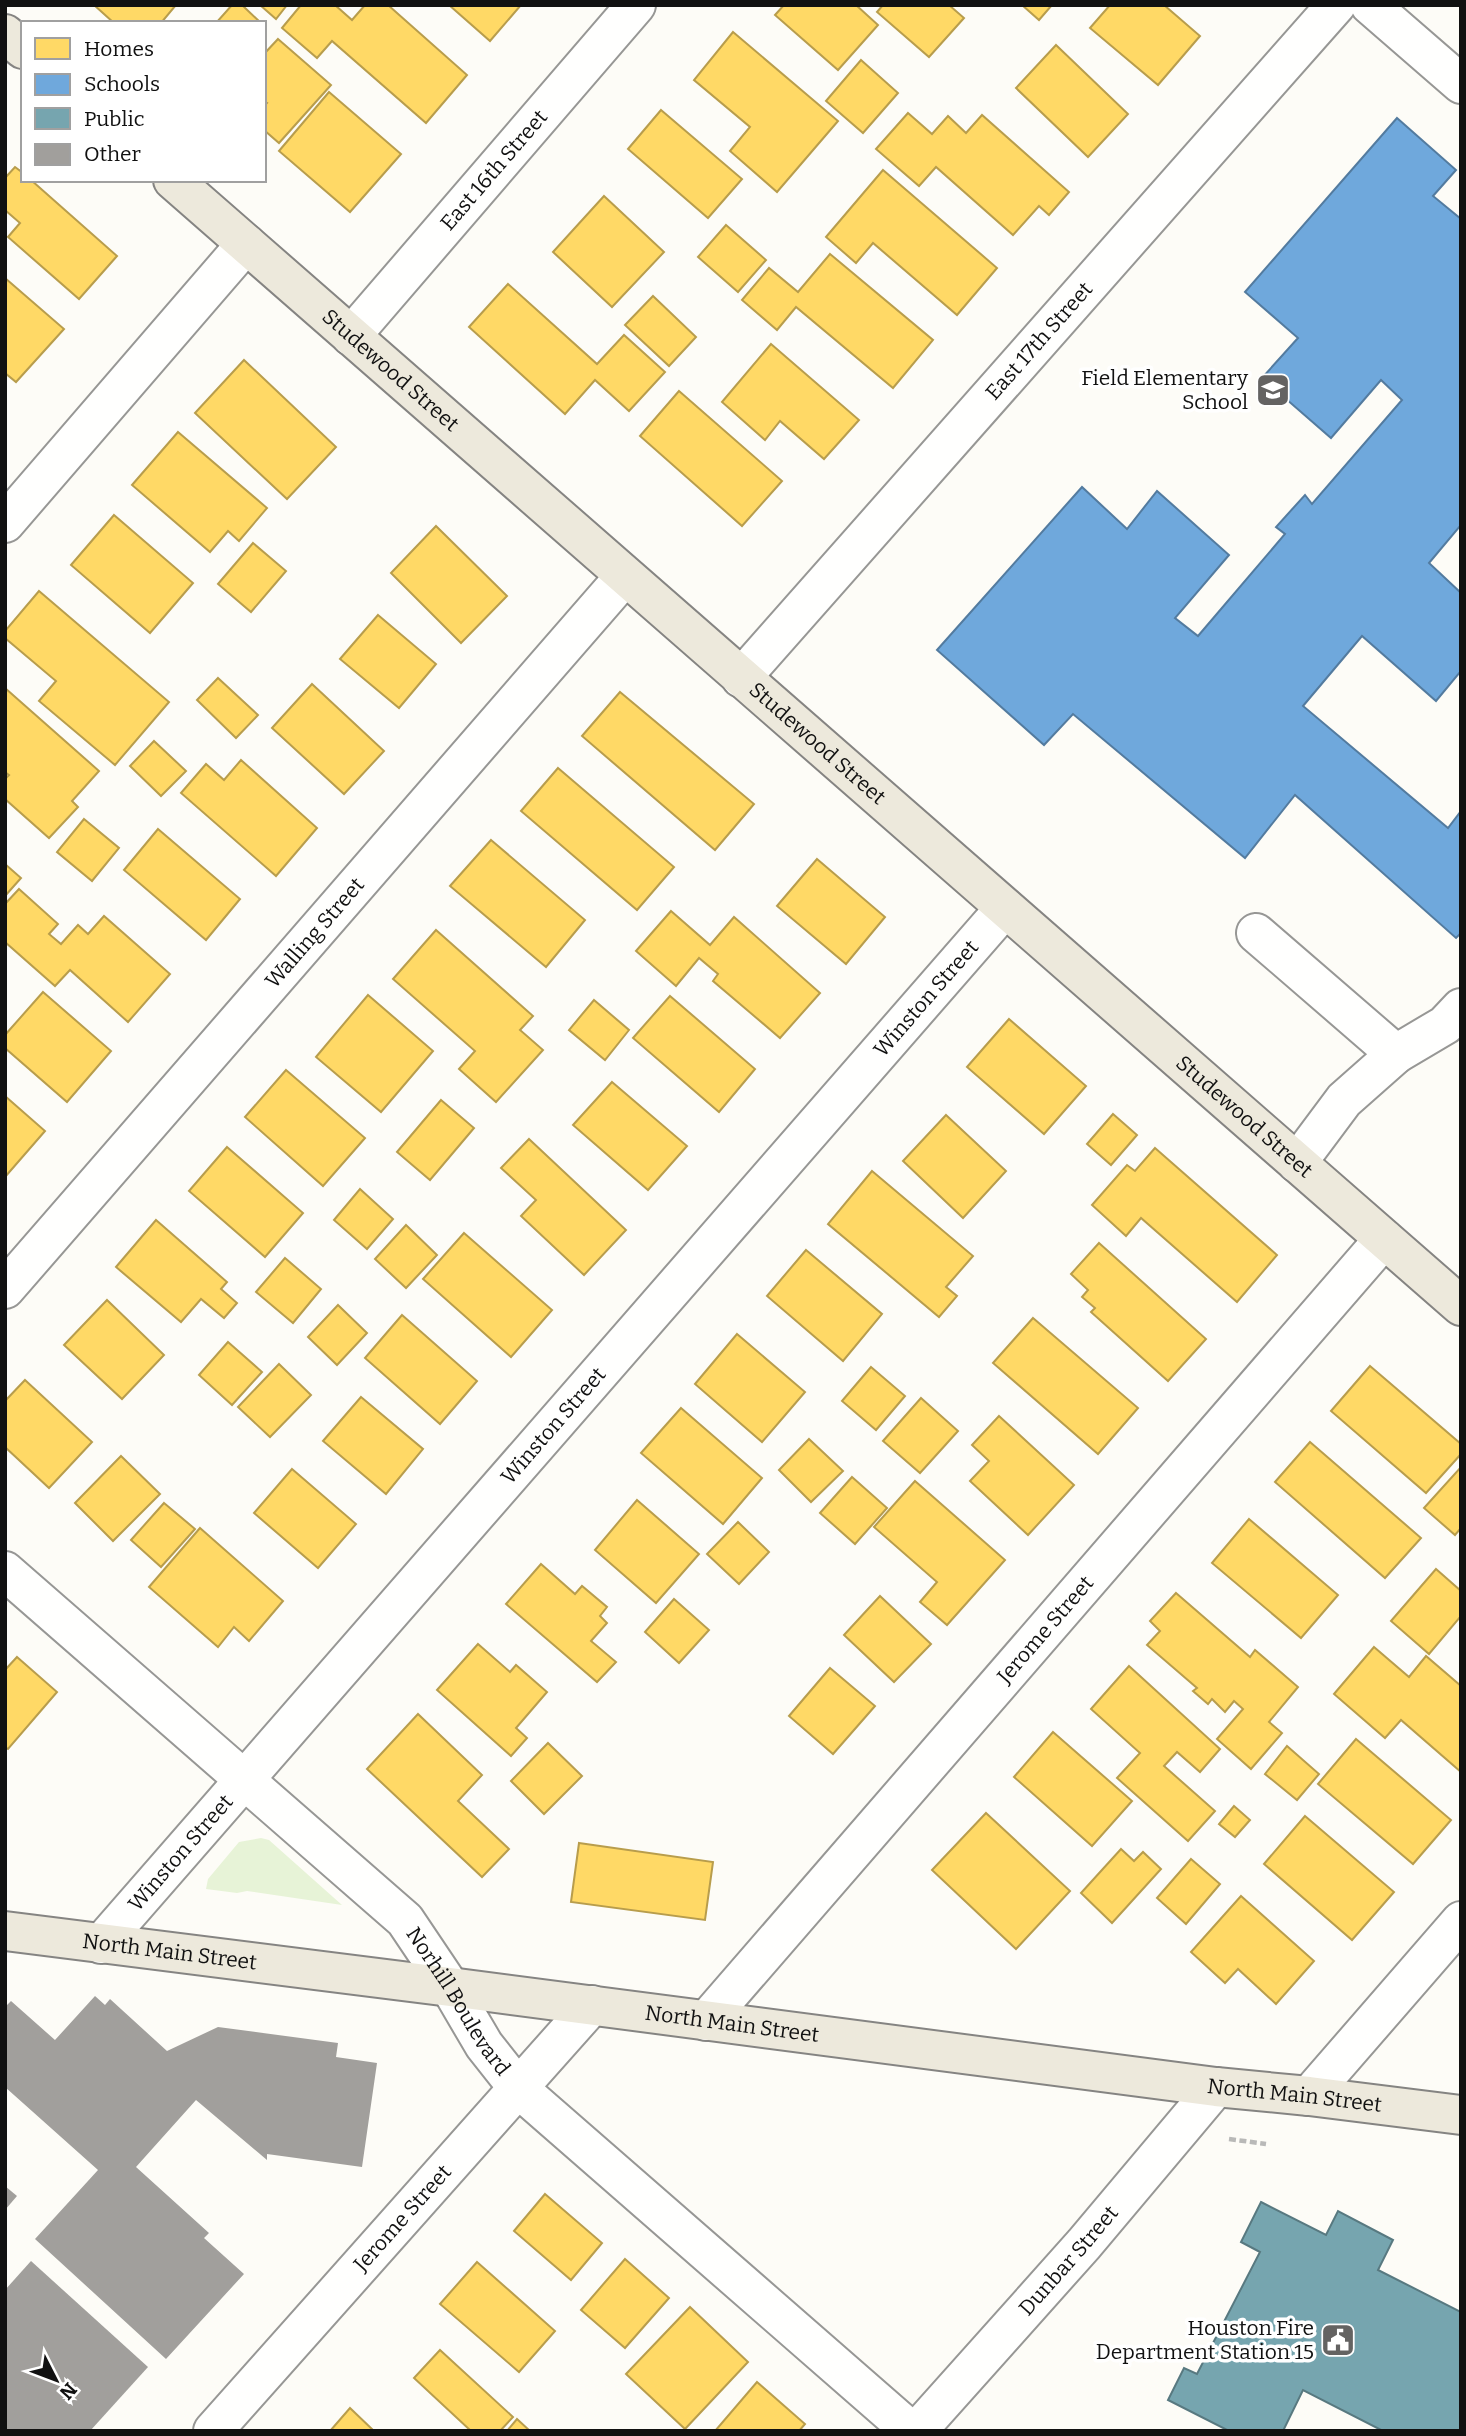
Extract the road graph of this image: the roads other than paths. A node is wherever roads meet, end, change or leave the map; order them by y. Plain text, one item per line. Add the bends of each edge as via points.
1 (636, 5) edge
2 (1336, 5) edge
3 (1370, 5) edge
4 (5, 34) edge
5 (21, 47) edge
6 (1461, 84) edge
7 (175, 182) edge
8 (246, 244) junction
9 (351, 336) junction
10 (5, 523) edge
11 (625, 576) junction
12 (741, 678) junction
13 (1004, 908) junction
14 (1256, 933) dead end
15 (1461, 1008) edge
16 (1396, 1054) junction
17 (1297, 1163) junction
18 (1384, 1239) junction
19 (5, 1289) edge
20 (1461, 1306) edge
21 (5, 1571) edge
22 (244, 1779) junction
23 (1461, 1921) edge
24 (5, 1931) edge
25 (100, 1944) junction
26 (450, 1987) junction
27 (592, 2005) junction
28 (706, 2021) junction
29 (1216, 2087) junction
30 (518, 2088) junction
31 (1310, 2096) junction
32 (1461, 2115) edge
33 (213, 2431) edge
34 (911, 2431) edge
35 (917, 2431) edge

1 - 9 street, East 16th Street
2 - 12 street, East 17th Street
3 - 6 street
4 - 5 main road
7 - 8 main road, Studewood Street
8 - 9 main road, Studewood Street
8 - 10 street
9 - 11 main road, Studewood Street
11 - 12 main road, Studewood Street
11 - 19 street, Walling Street
12 - 13 main road, Studewood Street
13 - 17 main road, Studewood Street
13 - 22 street, Winston Street
14 - 16 street
15 - 16 street via 1445,1025
16 - 17 street via 1344,1100
17 - 18 main road, Studewood Street
18 - 20 main road, Studewood Street
18 - 28 street, Jerome Street
21 - 22 street, Norhill Boulevard
22 - 25 street, Winston Street
22 - 26 street, Norhill Boulevard via 405,1920
23 - 31 street
24 - 25 main road, North Main Street
25 - 26 main road, North Main Street
26 - 27 main road, North Main Street
26 - 30 street, Norhill Boulevard via 484,2045
27 - 28 main road, North Main Street
27 - 30 street, Jerome Street
28 - 29 main road, North Main Street
29 - 31 main road, North Main Street
29 - 35 street, Dunbar Street
30 - 33 street, Jerome Street
30 - 34 street, Norhill Boulevard
31 - 32 main road, North Main Street

